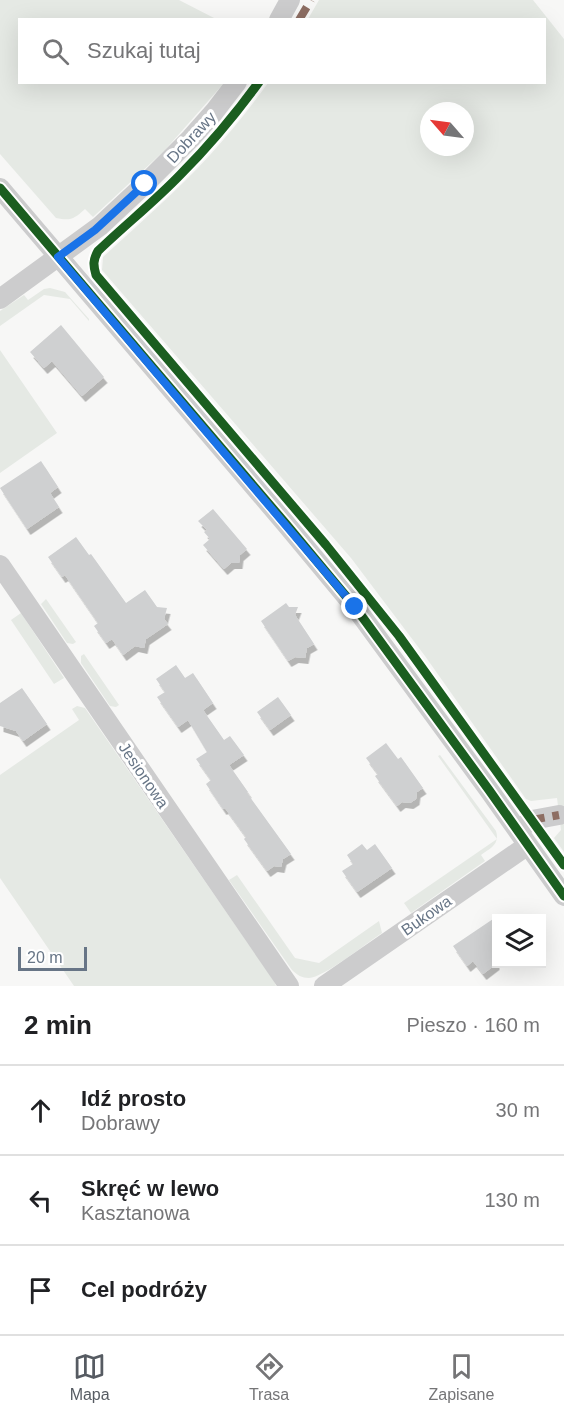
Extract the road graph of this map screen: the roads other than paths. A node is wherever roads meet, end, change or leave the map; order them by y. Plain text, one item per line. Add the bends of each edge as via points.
1 (290, 0) edge
2 (280, 18) edge
3 (235, 84) edge
4 (0, 188) edge
5 (58, 257) junction
6 (0, 299) edge
7 (0, 565) edge
8 (560, 815) dead end
9 (523, 837) junction
10 (564, 896) edge
11 (289, 986) edge
12 (324, 986) edge

1 - 2 street
3 - 5 street, Dobrawy via 191,138 145,184 95,230
4 - 5 street
5 - 6 street, Dobrawy
5 - 9 street via 355,607
7 - 11 street, Jesionowa
8 - 9 street, Bukowa via 532,819
9 - 10 street
9 - 12 street, Bukowa

